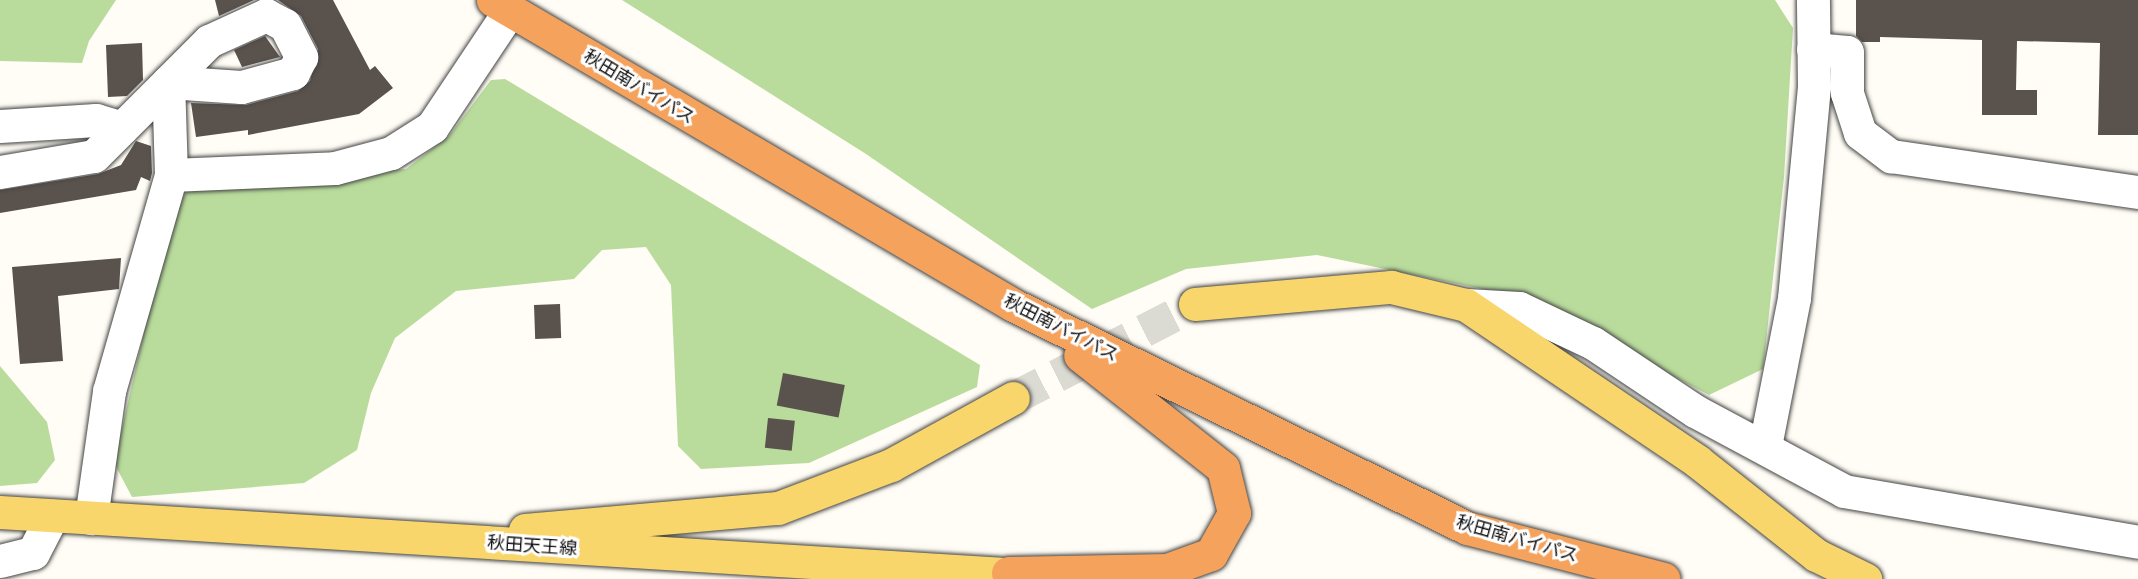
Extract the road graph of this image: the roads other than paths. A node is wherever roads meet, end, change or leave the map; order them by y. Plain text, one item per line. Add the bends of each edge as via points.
1 (1812, 1) edge
2 (502, 5) edge
3 (1814, 49) junction
4 (0, 126) edge
5 (122, 128) junction
6 (0, 172) edge
7 (171, 175) junction
8 (2138, 192) edge
9 (1196, 304) tunnel mouth
10 (1013, 305) junction
11 (1466, 305) junction
12 (1013, 398) tunnel mouth
13 (1765, 446) junction
14 (0, 512) edge
15 (52, 516) junction
16 (91, 518) junction
17 (416, 539) junction
18 (2138, 542) edge
19 (0, 561) edge
20 (1008, 573) junction
21 (1063, 579) edge
22 (1664, 579) edge
23 (1865, 579) edge

1 - 3 street
2 - 7 street via 432,127 392,153 335,168
2 - 10 highway, 秋田南バイパス
3 - 8 street via 1847,52 1847,93 1860,133 1891,156
3 - 13 street via 1794,298
4 - 5 street via 96,120
5 - 6 street via 94,156
5 - 7 street via 168,82
7 - 16 street via 109,391
9 - 11 main road via 1391,287
10 - 20 highway via 1223,468 1234,513 1211,554 1167,570
10 - 22 highway, 秋田南バイパス via 1467,528
11 - 13 street via 1519,308 1593,343 1695,411
11 - 23 main road via 1698,461 1816,555
12 - 17 main road via 891,465 778,508
13 - 18 street via 1844,491
14 - 15 main road, 秋田天王線
15 - 16 main road, 秋田天王線
15 - 19 street via 33,553
16 - 17 main road, 秋田天王線
17 - 20 main road, 秋田天王線
20 - 21 main road, 秋田天王線

